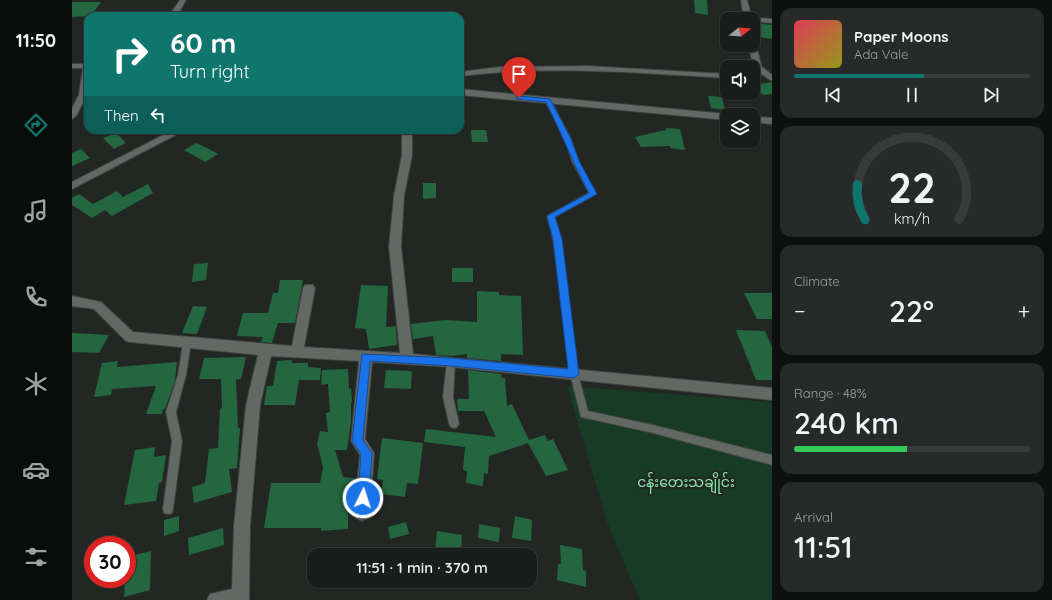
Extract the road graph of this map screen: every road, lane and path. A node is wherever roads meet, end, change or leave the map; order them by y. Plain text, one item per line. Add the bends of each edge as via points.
1 (183, 0) edge
2 (744, 0) edge
3 (176, 12) edge
4 (747, 12) edge
5 (760, 20) edge
6 (772, 21) edge
7 (72, 66) edge
8 (84, 66) edge
9 (760, 72) edge
10 (464, 73) edge
11 (720, 76) edge
12 (772, 79) edge
13 (84, 89) edge
14 (464, 92) edge
15 (548, 101) junction
16 (72, 116) edge
17 (720, 116) edge
18 (760, 120) edge
19 (772, 121) edge
20 (172, 134) edge
21 (407, 134) edge
22 (72, 186) edge
23 (309, 288) dead end
24 (72, 301) edge
25 (187, 343) junction
26 (266, 350) junction
27 (297, 352) junction
28 (366, 356) junction
29 (407, 359) junction
30 (451, 362) junction
31 (574, 374) junction
32 (772, 394) edge
33 (454, 424) dead end
34 (772, 460) edge
35 (168, 509) dead end
36 (362, 513) dead end
37 (240, 598) edge
38 (216, 600) edge

1 - 3 street
2 - 4 street
5 - 6 street
7 - 8 street
9 - 12 street
10 - 11 street via 499,69 587,68
13 - 16 street
14 - 15 street
15 - 17 street
15 - 31 lane via 593,194 551,216 558,239
18 - 19 street
20 - 22 street
21 - 29 street via 407,156 399,196 395,247
23 - 27 street
24 - 25 street via 97,305 130,337
25 - 26 street
25 - 35 lane via 182,375 171,412 177,441
26 - 27 street
26 - 37 street via 253,404 243,519
27 - 28 street
28 - 29 street
28 - 36 street via 358,441 367,453
29 - 30 street
30 - 31 street
30 - 33 lane via 448,396
31 - 32 street
31 - 34 lane via 584,414
37 - 38 street

